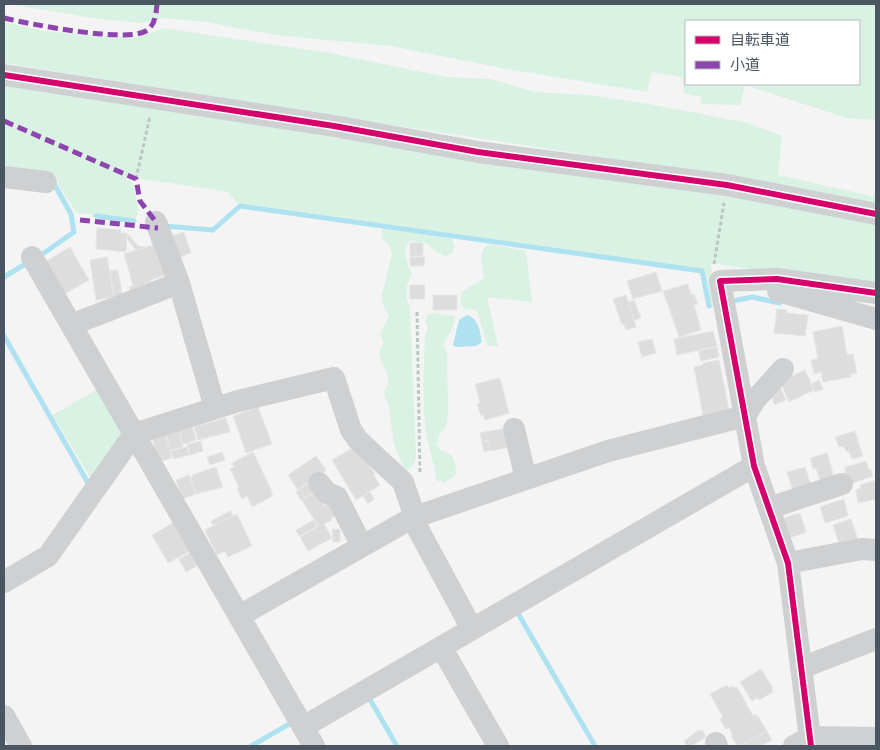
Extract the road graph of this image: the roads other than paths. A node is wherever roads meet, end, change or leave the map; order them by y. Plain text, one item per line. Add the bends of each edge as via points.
1 (4, 75) edge
2 (4, 177) edge
3 (46, 182) dead end
4 (876, 214) edge
5 (156, 222) dead end
6 (32, 257) dead end
7 (741, 280) junction
8 (179, 283) junction
9 (876, 293) edge
10 (876, 319) edge
11 (71, 325) junction
12 (783, 369) dead end
13 (215, 408) junction
14 (745, 416) junction
15 (514, 429) dead end
16 (134, 434) junction
17 (754, 466) junction
18 (526, 480) junction
19 (319, 483) dead end
20 (842, 484) dead end
21 (769, 508) junction
22 (414, 518) junction
23 (362, 546) junction
24 (876, 550) edge
25 (788, 563) junction
26 (4, 582) edge
27 (239, 616) junction
28 (472, 629) junction
29 (876, 639) edge
30 (440, 647) junction
31 (801, 668) junction
32 (4, 716) edge
33 (303, 727) junction
34 (876, 738) edge
35 (805, 743) edge
36 (21, 746) edge
37 (314, 746) edge
38 (498, 746) edge

1 - 4 street via 334,126 478,152 726,186
2 - 3 street
5 - 8 street
6 - 11 street
7 - 9 street via 777,279
7 - 10 street
7 - 14 street via 720,281
8 - 11 street
8 - 13 street
11 - 16 street
12 - 14 street
13 - 16 street
13 - 22 street via 334,378 351,430 403,482
14 - 17 street
14 - 18 street via 608,452
15 - 18 street
16 - 26 street via 48,556
16 - 27 street
17 - 21 street
17 - 28 street
18 - 22 street
19 - 23 street via 327,493 337,497
20 - 21 street
21 - 25 street
22 - 23 street
22 - 28 street
23 - 27 street
24 - 25 street via 862,549
25 - 31 street
27 - 33 street
28 - 30 street
29 - 31 street
30 - 33 street
30 - 38 street
31 - 35 street
32 - 36 street
33 - 37 street
34 - 35 street

